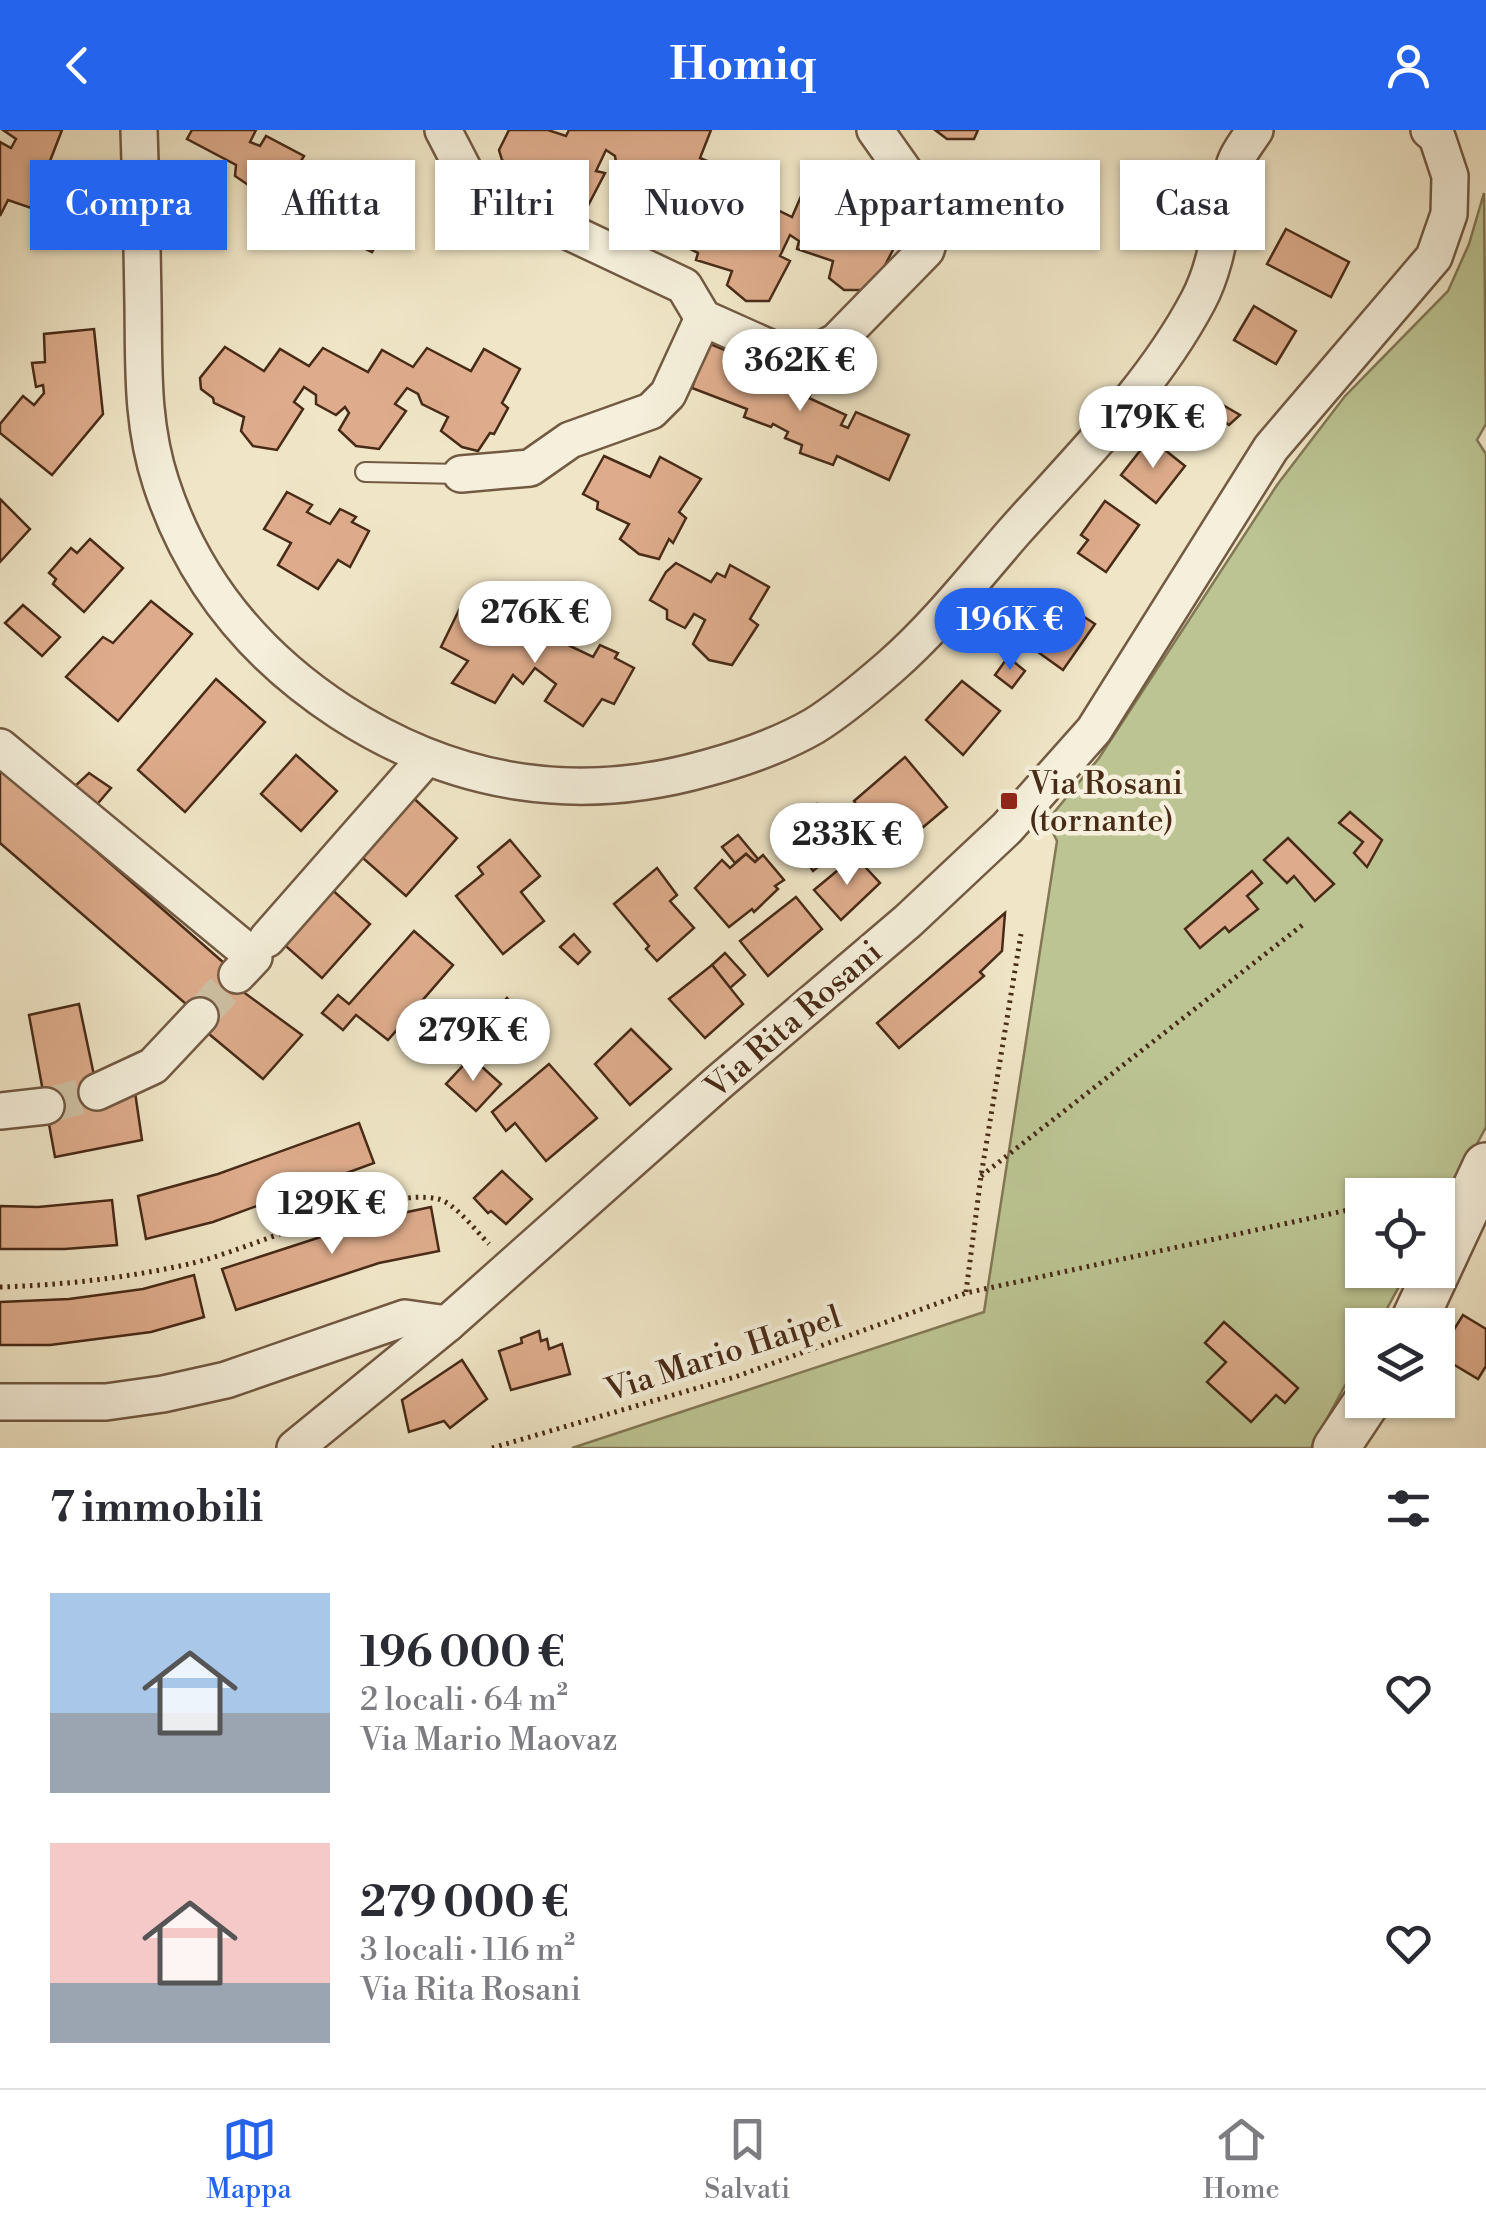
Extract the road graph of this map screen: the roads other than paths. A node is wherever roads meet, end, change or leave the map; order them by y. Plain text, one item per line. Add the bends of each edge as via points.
1 (139, 130) edge
2 (442, 130) edge
3 (874, 130) edge
4 (1255, 130) edge
5 (1429, 130) edge
6 (703, 318) junction
7 (365, 472) dead end
8 (461, 474) joint
9 (0, 747) edge
10 (426, 758) junction
11 (267, 939) dead end
12 (237, 975) dead end
13 (200, 1016) tunnel mouth
14 (98, 1092) tunnel mouth
15 (46, 1106) tunnel mouth
16 (0, 1110) edge
17 (1486, 1166) edge
18 (1420, 1308) edge
19 (447, 1324) junction
20 (0, 1402) edge
21 (1356, 1418) edge
22 (295, 1448) edge
23 (1336, 1448) edge

1 - 10 street via 144,416 184,540 220,603 259,649 306,689
2 - 6 street via 472,186 684,286
3 - 6 street via 928,206 926,250 856,324 819,351 779,352
4 - 10 street via 1236,159 1201,296 1166,356 892,666 814,726 750,756 613,787 481,776
5 - 19 street, Via Rita Rosani via 1450,176 1449,214 1434,257 1271,448 1094,730 1007,828 908,920
6 - 8 street via 668,394 652,411 570,440 530,468
7 - 8 lane
9 - 12 street via 254,957
10 - 11 street
13 - 14 street via 153,1066
15 - 16 street
17 - 18 street
19 - 20 street via 405,1318 226,1380 162,1394 106,1402
19 - 22 street, Via Rita Rosani
21 - 23 street

